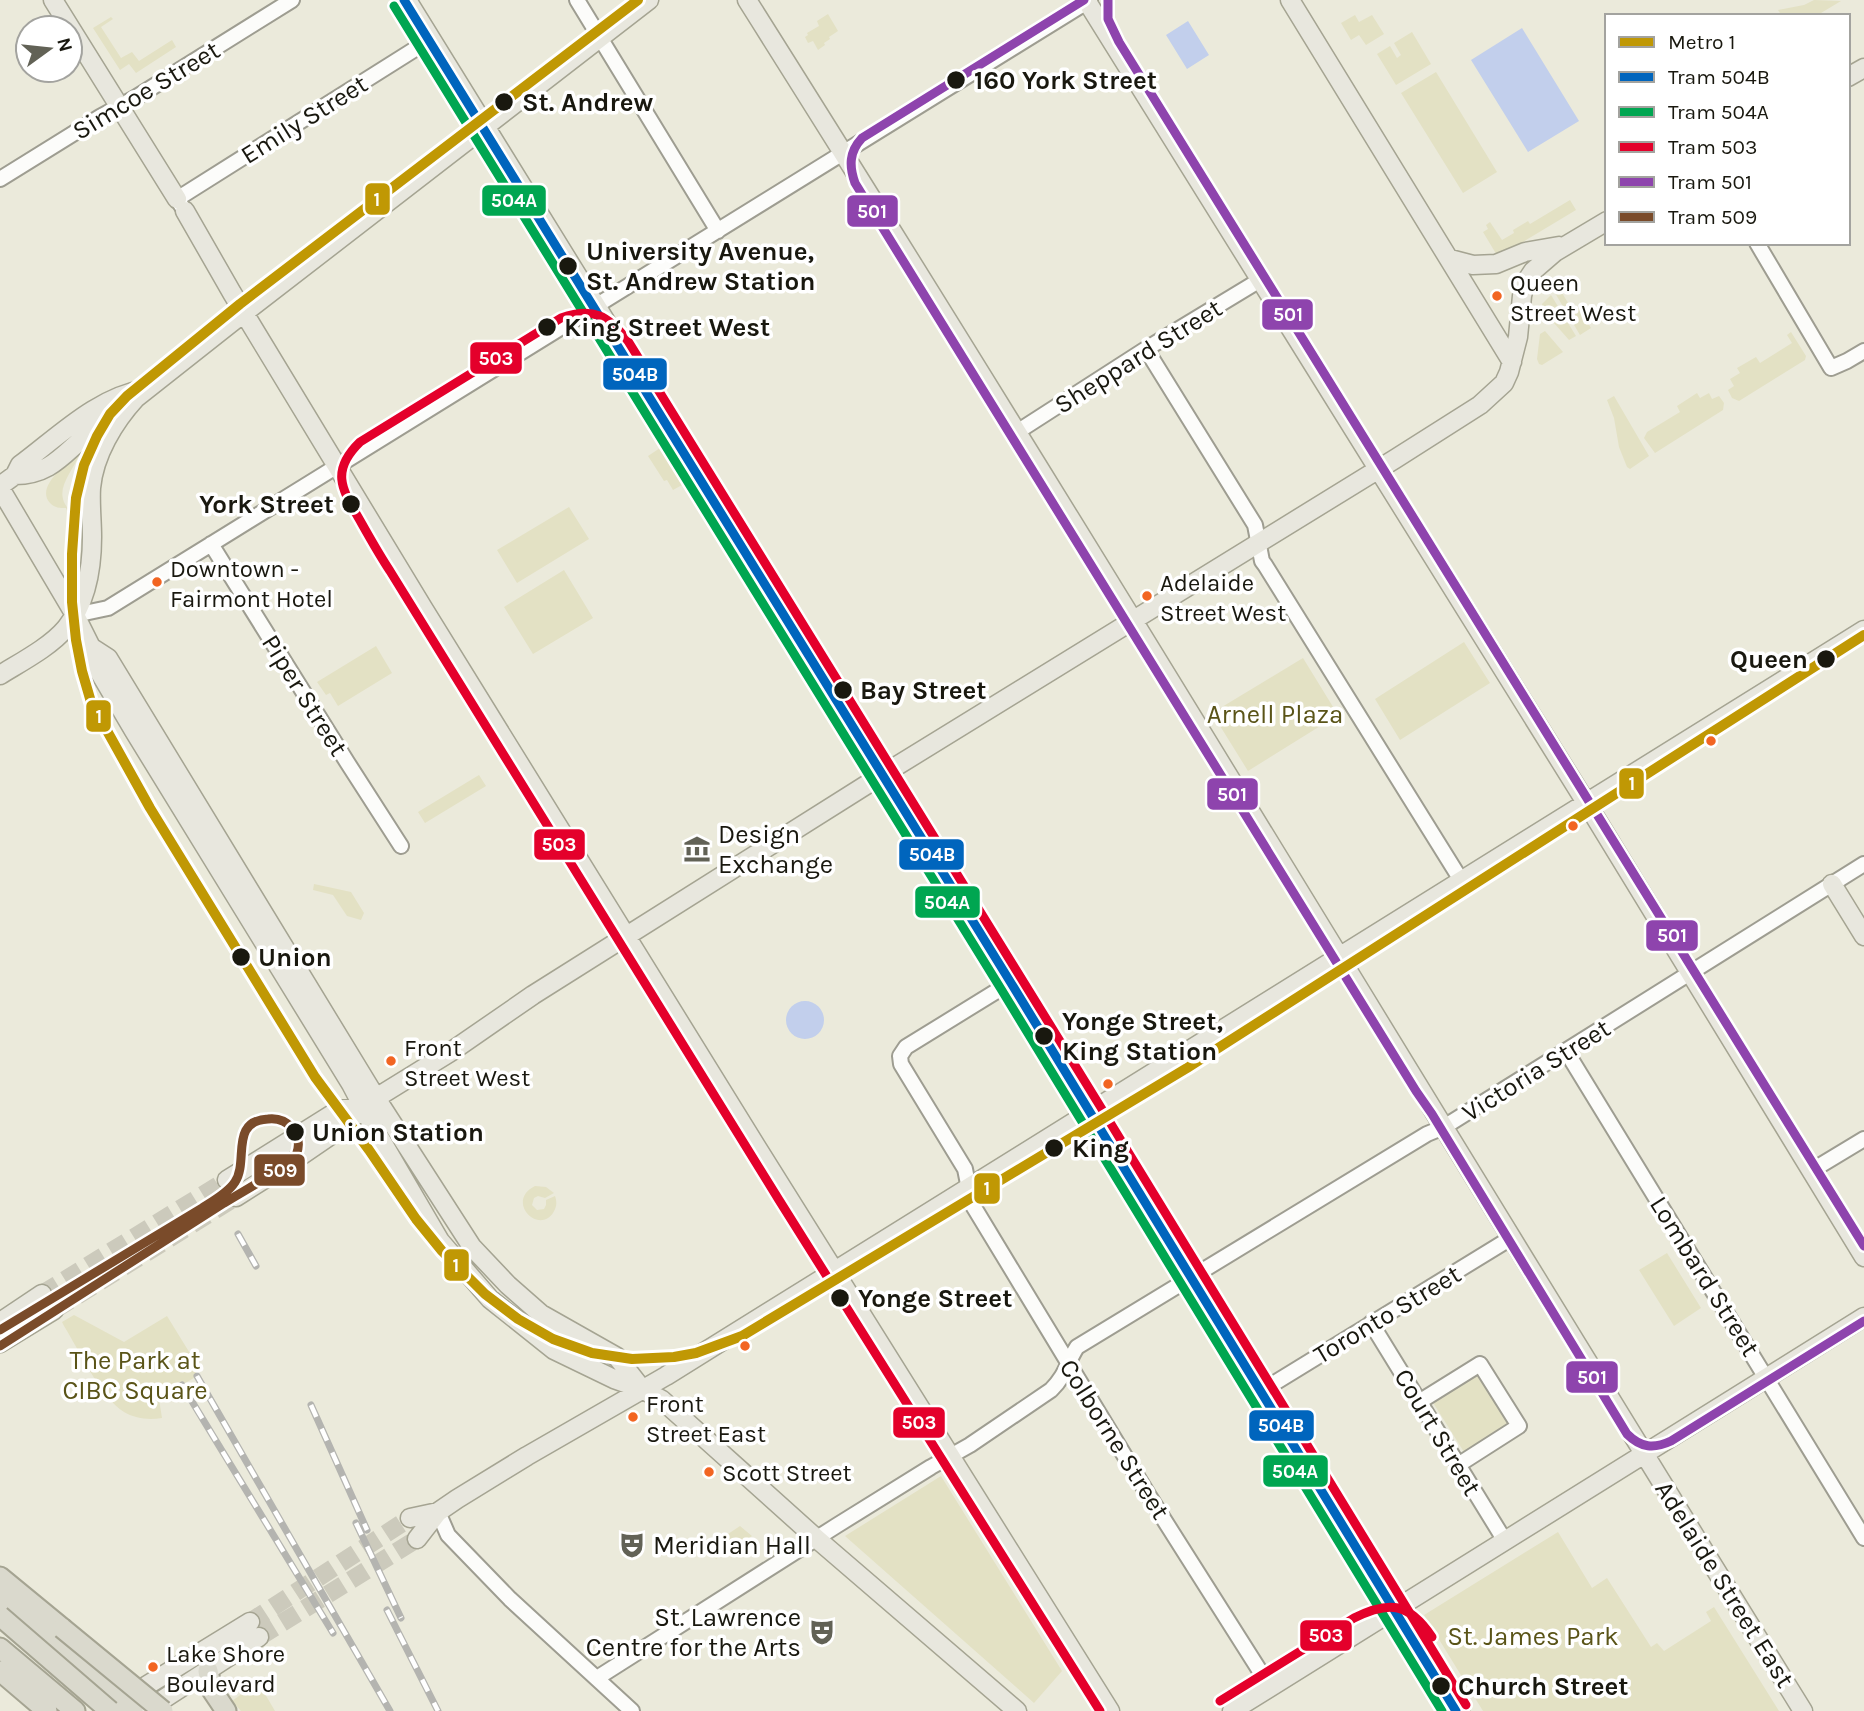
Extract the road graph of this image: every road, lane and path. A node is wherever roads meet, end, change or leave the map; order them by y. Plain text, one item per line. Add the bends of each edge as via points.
1 (53, 0) edge
2 (292, 0) edge
3 (407, 0) edge
4 (577, 0) edge
5 (649, 0) edge
6 (747, 0) edge
7 (1290, 0) edge
8 (1088, 1) edge
9 (600, 37) junction
10 (432, 39) junction
11 (120, 107) junction
12 (486, 127) junction
13 (843, 153) junction
14 (0, 179) edge
15 (181, 205) junction
16 (1605, 222) edge
17 (718, 231) junction
18 (1570, 244) junction
19 (1758, 245) edge
20 (1450, 259) junction
21 (1260, 280) junction
22 (596, 306) junction
23 (244, 312) junction
24 (1146, 349) junction
25 (1864, 351) edge
26 (1512, 362) junction
27 (147, 389) junction
28 (124, 411) junction
29 (1017, 432) junction
30 (338, 466) junction
31 (1378, 470) junction
32 (15, 475) junction
33 (0, 487) edge
34 (1259, 543) junction
35 (211, 544) junction
36 (75, 615) junction
37 (1133, 621) junction
38 (1864, 630) edge
39 (0, 676) edge
40 (885, 774) junction
41 (1586, 803) junction
42 (401, 846) dead end
43 (1864, 864) edge
44 (1461, 880) junction
45 (1832, 884) junction
46 (1864, 936) edge
47 (627, 937) junction
48 (1339, 957) junction
49 (1690, 973) junction
50 (1013, 981) junction
51 (1566, 1051) junction
52 (370, 1102) junction
53 (1092, 1111) junction
54 (1444, 1127) junction
55 (1864, 1139) edge
56 (1811, 1171) junction
57 (227, 1180) tunnel mouth
58 (968, 1188) junction
59 (236, 1197) tunnel mouth
60 (459, 1228) junction
61 (1511, 1238) junction
62 (440, 1241) junction
63 (1864, 1257) edge
64 (834, 1271) junction
65 (1194, 1276) junction
66 (43, 1294) tunnel mouth
67 (54, 1310) tunnel mouth
68 (1864, 1317) edge
69 (0, 1322) edge
70 (1371, 1324) junction
71 (559, 1326) junction
72 (0, 1343) edge
73 (547, 1344) junction
74 (1069, 1365) junction
75 (1767, 1378) junction
76 (642, 1389) junction
77 (1263, 1390) junction
78 (1419, 1402) junction
79 (1644, 1455) junction
80 (950, 1457) junction
81 (1458, 1465) junction
82 (438, 1512) junction
83 (410, 1518) tunnel mouth
84 (1864, 1538) edge
85 (416, 1539) tunnel mouth
86 (817, 1539) junction
87 (1505, 1541) junction
88 (0, 1577) edge
89 (0, 1597) edge
90 (1396, 1608) junction
91 (0, 1616) edge
92 (62, 1628) junction
93 (0, 1647) edge
94 (0, 1671) edge
95 (208, 1671) junction
96 (597, 1678) junction
97 (1270, 1687) junction
98 (118, 1708) edge
99 (47, 1711) edge
100 (75, 1711) edge
101 (146, 1711) edge
102 (163, 1711) edge
103 (226, 1711) edge
104 (632, 1711) edge
105 (1017, 1711) edge
106 (1110, 1711) edge
107 (1232, 1711) edge
108 (1460, 1711) edge
109 (1803, 1711) edge

1 - 11 main road
2 - 11 street, Simcoe Street
3 - 10 main road
4 - 9 street
5 - 9 main road
6 - 13 main road
7 - 20 main road
8 - 13 street
8 - 21 main road
9 - 12 main road
9 - 17 street
10 - 12 main road
10 - 15 street, Emily Street via 308,116
11 - 14 street, Simcoe Street
11 - 15 main road
12 - 22 main road
12 - 23 main road
13 - 17 street
13 - 29 main road
15 - 23 main road
16 - 18 main road
17 - 22 street
18 - 20 main road via 1525,252 1496,264
18 - 26 main road via 1544,261 1525,283
19 - 25 street via 1831,368
20 - 26 main road
21 - 24 street, Sheppard Street
21 - 31 main road
22 - 30 street
22 - 40 main road
23 - 27 main road
23 - 30 main road
24 - 29 street, Sheppard Street
24 - 34 street via 1255,525
26 - 31 main road via 1504,383 1480,405
27 - 28 main road
27 - 32 main road via 122,394 96,408 20,466
28 - 32 main road via 49,466 37,473
28 - 36 main road via 93,475 91,565
29 - 37 main road
30 - 35 street
30 - 47 main road
31 - 34 main road
31 - 41 main road
32 - 33 main road
33 - 36 main road
34 - 37 main road
34 - 44 street via 1262,561
35 - 36 street via 108,608
35 - 42 street, Piper Street
36 - 39 main road via 56,639
36 - 52 main road via 91,647 108,658 140,727 274,944 351,1084
37 - 40 main road
37 - 48 main road
38 - 41 main road
40 - 47 main road
40 - 50 main road
41 - 44 main road
41 - 49 main road
43 - 45 street, Victoria Street
44 - 48 main road
45 - 46 main road
45 - 49 street, Victoria Street
47 - 52 main road
47 - 64 main road
48 - 53 main road
48 - 54 main road, Adelaide Street East
49 - 51 street, Victoria Street
49 - 56 main road
50 - 53 main road
50 - 58 street, Colborne Street via 901,1052 903,1069 965,1169
51 - 54 street, Victoria Street
51 - 75 street, Lombard Street
52 - 57 main road via 339,1110
52 - 59 main road via 347,1124
52 - 60 main road
52 - 62 main road via 381,1140
53 - 58 main road
53 - 65 main road
54 - 61 main road, Adelaide Street East
54 - 65 street, Victoria Street
55 - 56 street
56 - 63 main road
58 - 64 main road
58 - 74 street, Colborne Street via 972,1204
60 - 62 main road
60 - 71 main road via 508,1285
61 - 70 street, Toronto Street
61 - 79 main road, Adelaide Street East
62 - 73 main road via 490,1299
64 - 76 main road
64 - 80 main road
65 - 74 street, Victoria Street via 1077,1347
65 - 77 main road
66 - 69 main road
67 - 72 main road
68 - 75 main road
70 - 77 street, Toronto Street
70 - 78 street, Court Street
71 - 73 main road
71 - 76 main road via 617,1357
73 - 76 main road
74 - 80 street via 1051,1390
74 - 97 street, Colborne Street
75 - 79 main road
75 - 84 street, Lombard Street
76 - 82 main road
76 - 86 main road via 662,1400
77 - 90 main road
78 - 81 street, Court Street
78 - 81 street via 1480,1364 1519,1426
79 - 87 main road
79 - 109 main road, Adelaide Street East
80 - 86 street
80 - 106 main road
81 - 87 street, Court Street
82 - 83 main road
82 - 85 main road
82 - 96 street via 448,1535
86 - 96 street
86 - 105 main road
87 - 90 main road
88 - 92 highway
89 - 98 highway
90 - 97 main road
90 - 108 main road
91 - 98 highway, bridge
92 - 101 highway, bridge
92 - 102 highway, bridge
93 - 100 highway
94 - 99 highway
95 - 98 main road via 254,1630
95 - 101 main road
95 - 103 highway via 212,1690
96 - 104 street
97 - 107 main road

